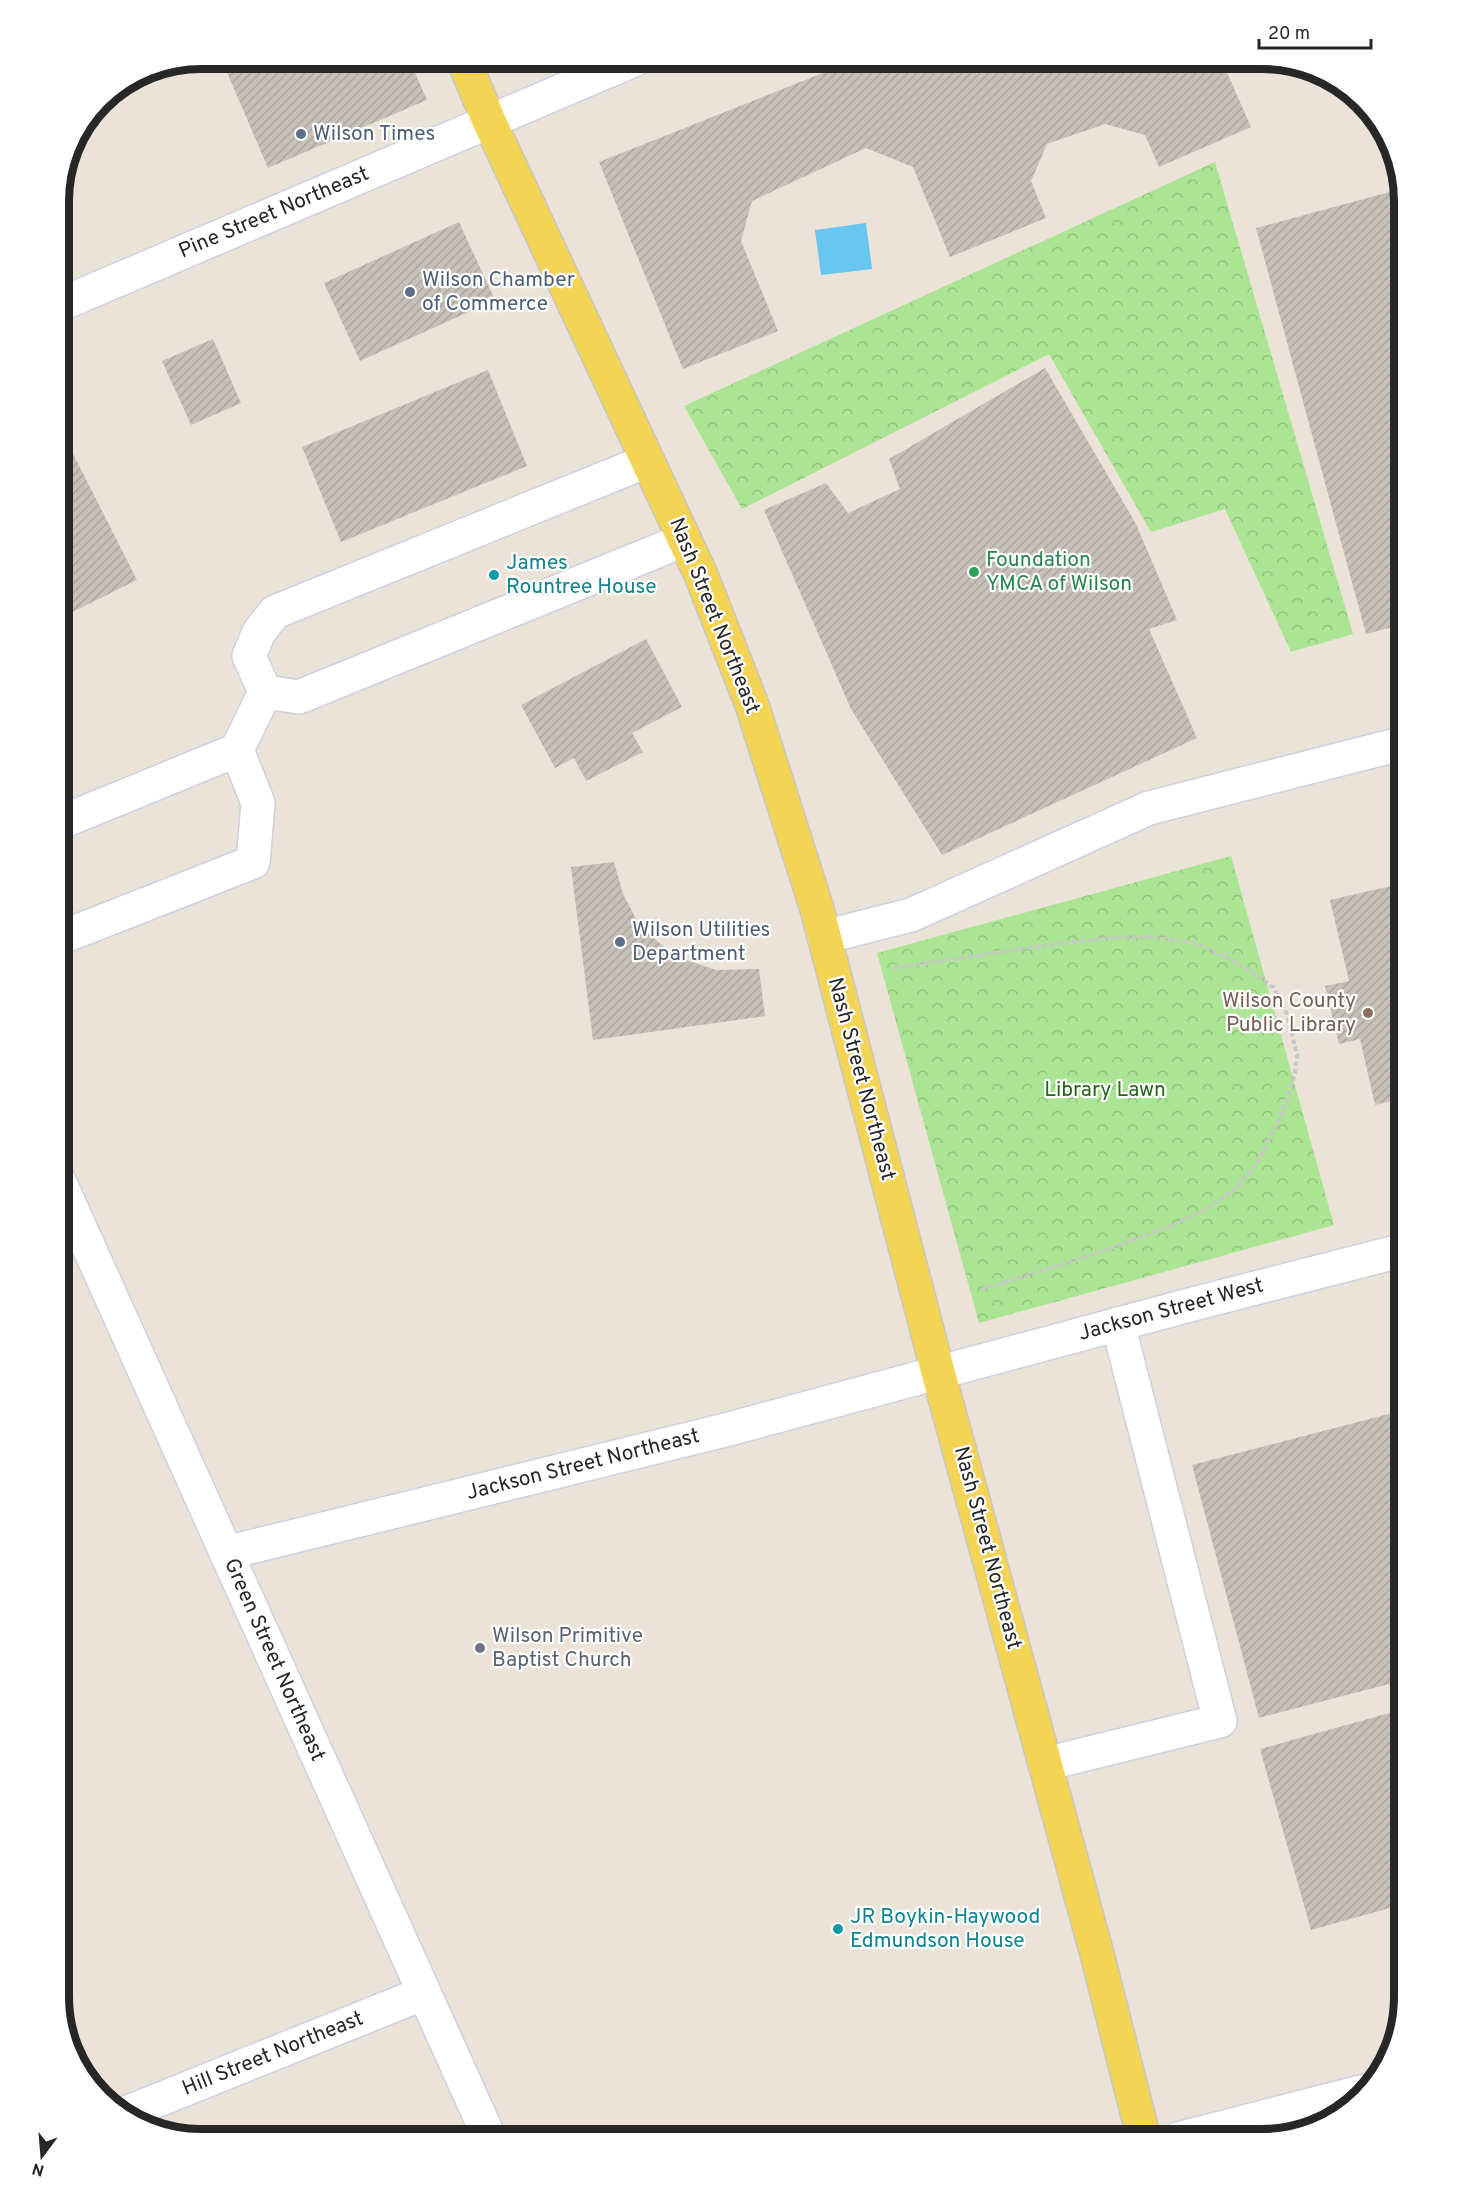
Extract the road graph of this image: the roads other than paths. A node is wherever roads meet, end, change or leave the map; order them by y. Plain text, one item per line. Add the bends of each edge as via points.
1 (468, 69) edge
2 (612, 69) edge
3 (489, 121) junction
4 (69, 300) edge
5 (647, 461) junction
6 (684, 540) junction
7 (265, 692) junction
8 (1394, 745) edge
9 (237, 750) junction
10 (69, 819) edge
11 (69, 934) edge
12 (824, 937) junction
13 (69, 1213) edge
14 (1394, 1253) edge
15 (1118, 1324) junction
16 (938, 1372) junction
17 (226, 1553) junction
18 (1046, 1764) junction
19 (424, 1993) junction
20 (1350, 2095) edge
21 (134, 2110) edge
22 (485, 2129) edge
23 (1141, 2129) edge
24 (1217, 2129) edge

1 - 3 main road, Nash Street Northeast
2 - 3 street, Pine Street Northeast
3 - 4 street, Pine Street Northeast
3 - 5 main road, Nash Street Northeast
5 - 6 main road, Nash Street Northeast
5 - 7 street via 275,612 259,632 249,656
6 - 7 street via 299,697
6 - 12 main road, Nash Street Northeast via 752,705
7 - 9 street
8 - 12 street via 1149,808 911,915
9 - 10 street
9 - 11 street via 258,803 253,862
12 - 16 main road, Nash Street Northeast
13 - 17 street, Green Street Northeast
14 - 15 street, Jackson Street West
15 - 16 street, Jackson Street West
15 - 18 street via 1220,1721
16 - 17 street, Jackson Street Northeast via 729,1429
16 - 18 main road, Nash Street Northeast
17 - 19 street, Green Street Northeast
18 - 23 main road, Nash Street Northeast
19 - 21 street, Hill Street Northeast
19 - 22 street, Green Street Northeast
20 - 24 street

